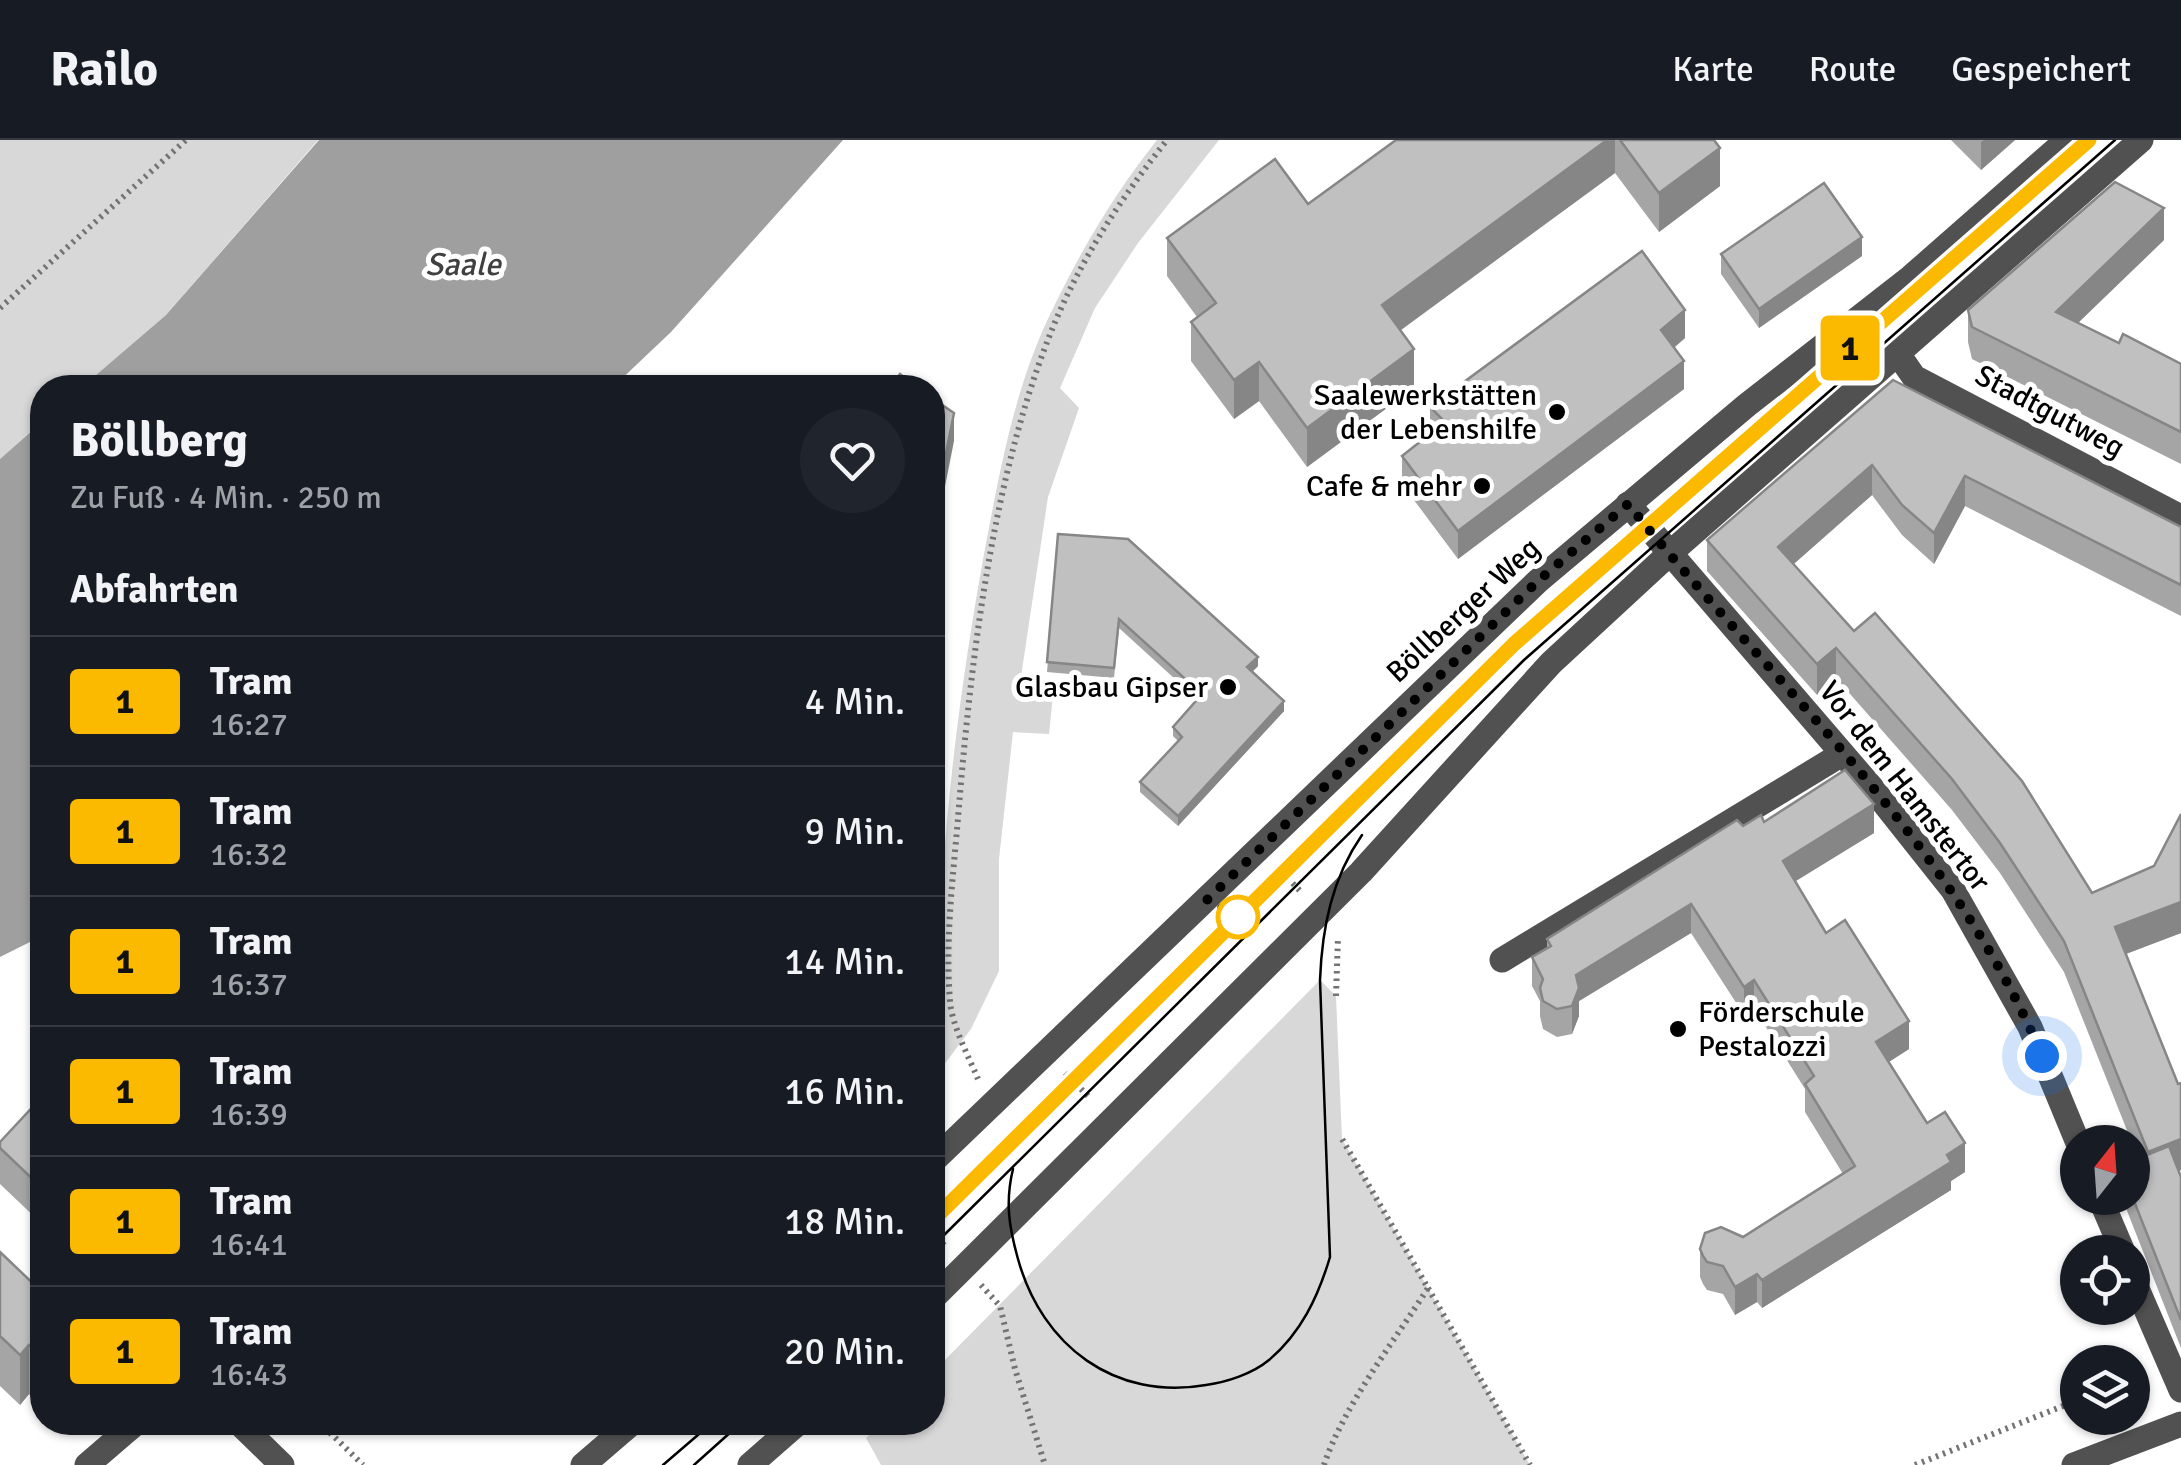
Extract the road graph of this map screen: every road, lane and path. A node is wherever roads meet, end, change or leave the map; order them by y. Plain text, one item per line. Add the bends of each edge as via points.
1 (186, 140) edge
2 (1168, 140) edge
3 (2067, 140) edge
4 (2141, 140) edge
5 (0, 308) edge
6 (1898, 354) junction
7 (1628, 504) junction
8 (2181, 517) edge
9 (1669, 554) junction
10 (1842, 754) junction
11 (1502, 960) dead end
12 (1046, 1054) junction
13 (989, 1108) junction
14 (1110, 1119) junction
15 (2071, 1125) edge
16 (1342, 1139) dead end
17 (945, 1150) edge
18 (945, 1287) edge
19 (1428, 1288) junction
20 (1000, 1306) dead end
21 (2150, 1319) edge
22 (2181, 1390) edge
23 (2060, 1407) edge
24 (2181, 1424) edge
25 (122, 1435) edge
26 (251, 1435) edge
27 (332, 1435) edge
28 (618, 1435) edge
29 (784, 1435) edge
30 (86, 1465) edge
31 (282, 1465) edge
32 (363, 1465) edge
33 (583, 1465) edge
34 (750, 1465) edge
35 (1046, 1465) edge
36 (1324, 1465) edge
37 (1530, 1465) edge
38 (1915, 1465) edge
39 (2074, 1465) edge

1 - 5 path
2 - 13 path via 1081,264 1052,329 1016,436 982,606 950,916 950,1004
3 - 7 street, Böllberger Weg via 1911,277
4 - 6 street
6 - 8 street, Stadtgutweg via 1914,377
6 - 9 street
7 - 9 street, Vor dem Hamstertor
7 - 12 street, Böllberger Weg via 1538,581
9 - 10 street, Vor dem Hamstertor
9 - 14 street via 1551,663 1362,872
10 - 11 street
10 - 15 street, Vor dem Hamstertor via 1953,890 2030,1027
12 - 13 street, Böllberger Weg
12 - 14 path
13 - 17 street, Böllberger Weg
14 - 18 street
16 - 19 path
19 - 36 path
19 - 37 path
20 - 35 path
21 - 22 street
23 - 38 path
24 - 39 street
25 - 30 street
26 - 31 street
27 - 32 path
28 - 33 street
29 - 34 street

